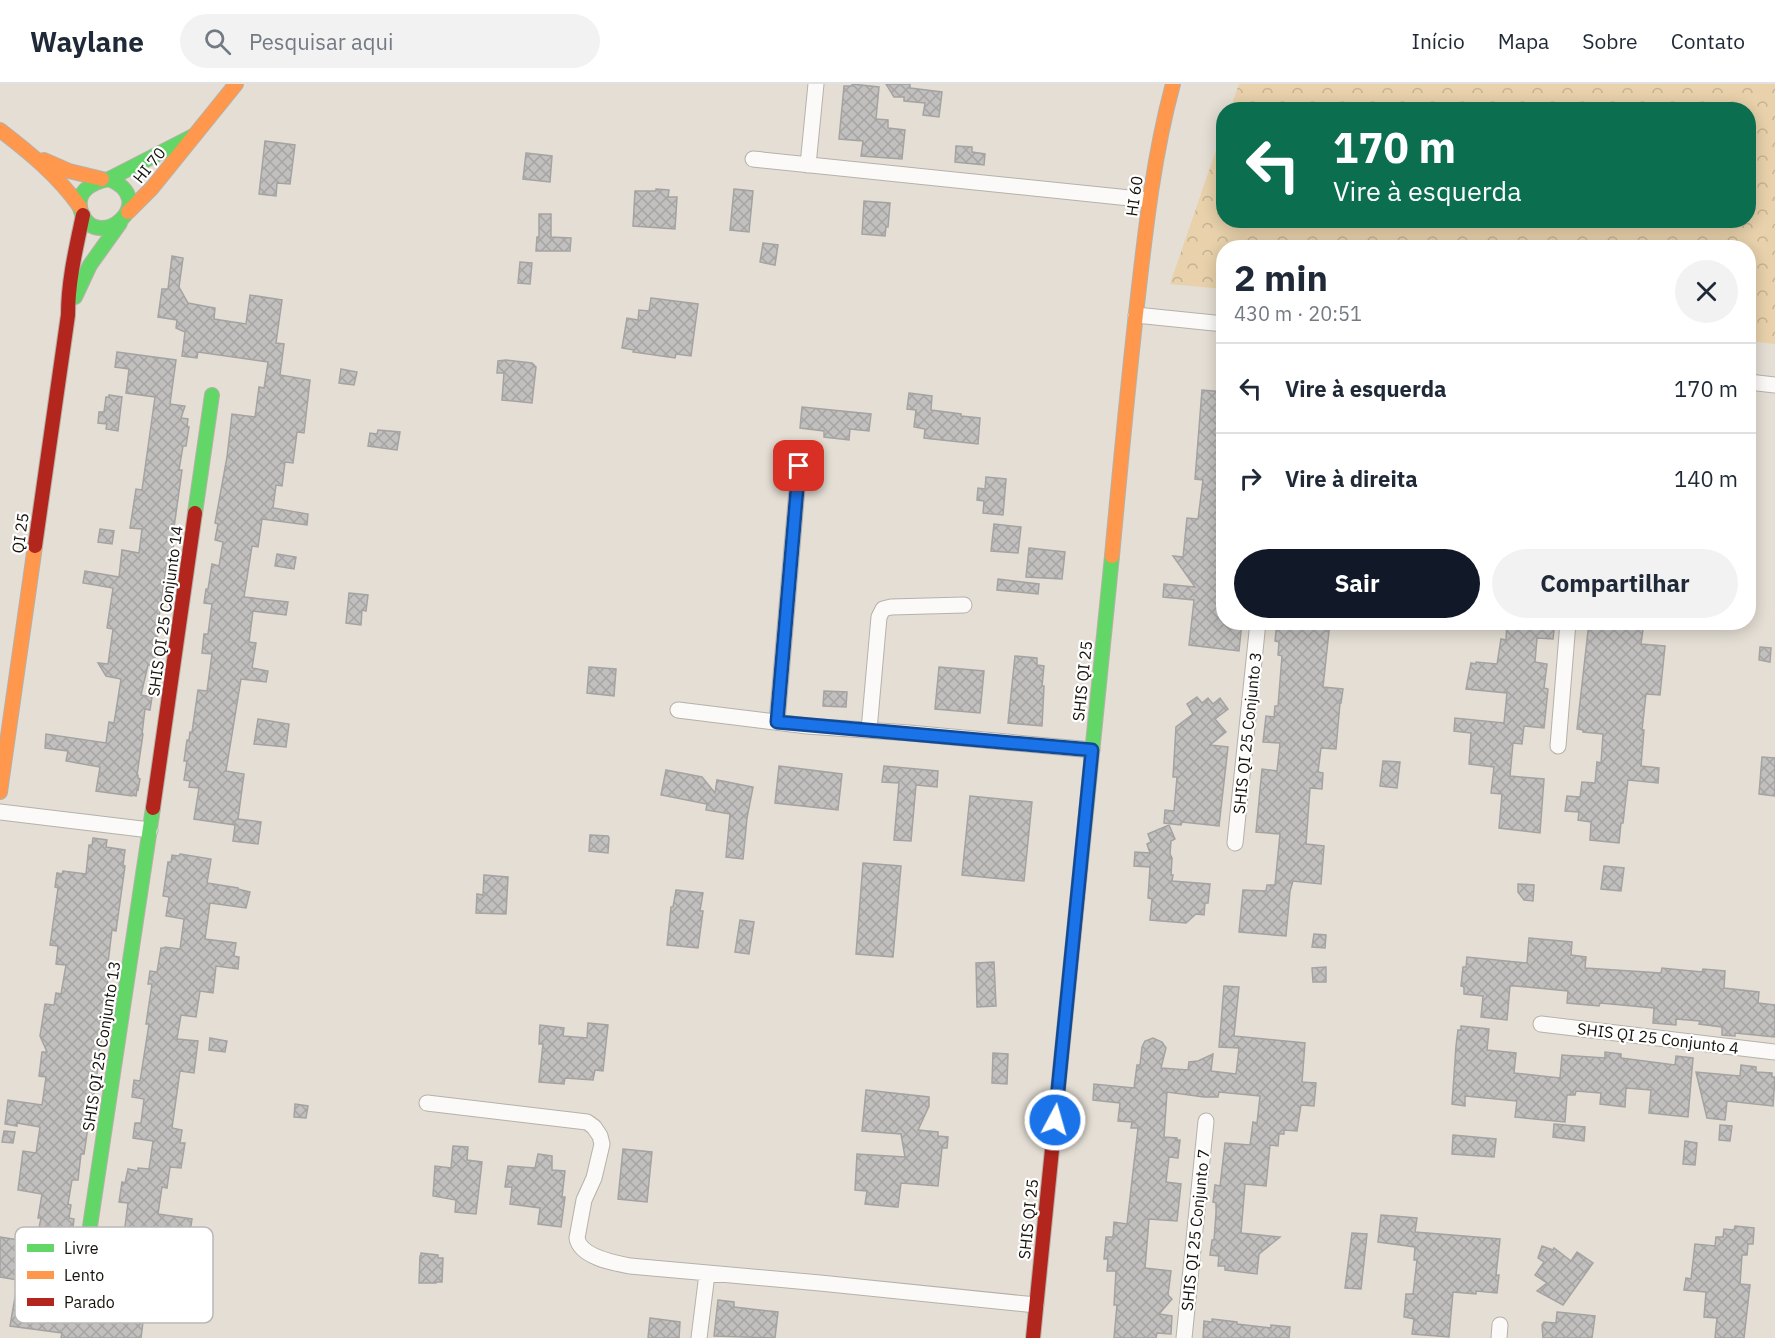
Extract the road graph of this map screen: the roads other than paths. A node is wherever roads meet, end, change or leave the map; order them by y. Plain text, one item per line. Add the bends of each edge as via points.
1 (236, 84) edge
2 (816, 84) edge
3 (1173, 84) edge
4 (0, 130) edge
5 (193, 136) junction
6 (36, 156) junction
7 (753, 159) dead end
8 (808, 165) junction
9 (106, 179) junction
10 (1149, 200) junction
11 (81, 211) junction
12 (124, 217) junction
13 (68, 315) junction
14 (1136, 315) junction
15 (1216, 323) edge
16 (1756, 383) edge
17 (1775, 385) edge
18 (212, 395) dead end
19 (799, 466) dead end
20 (964, 605) dead end
21 (1257, 630) edge
22 (1567, 630) edge
23 (7, 695) edge
24 (678, 710) dead end
25 (777, 722) junction
26 (869, 730) junction
27 (1558, 746) dead end
28 (1092, 750) junction
29 (0, 792) edge
30 (0, 812) edge
31 (150, 830) junction
32 (1235, 843) dead end
33 (1541, 1024) dead end
34 (1775, 1052) edge
35 (427, 1103) dead end
36 (1206, 1121) dead end
37 (90, 1227) edge
38 (707, 1274) junction
39 (1036, 1305) junction
40 (699, 1338) edge
41 (1033, 1338) edge
42 (1184, 1338) edge

1 - 5 street, HI 70
2 - 8 street
3 - 10 street, HI 60 via 1163,116
4 - 6 street
5 - 9 street, HI 70
5 - 12 street, HI 70
6 - 9 street via 69,171
6 - 11 street
7 - 8 street
8 - 10 street
9 - 11 street via 88,185 80,199
9 - 12 street via 127,191 130,205
10 - 14 street, HI 60
11 - 12 street via 100,228 114,226
11 - 13 street, QI 25
12 - 13 street, QI 25 via 90,266
13 - 23 street, QI 25
14 - 15 street
14 - 28 street, SHIS QI 25
16 - 17 street
18 - 31 street, SHIS QI 25 Conjunto 14
19 - 25 street
20 - 26 street via 884,609 879,617
21 - 32 street, SHIS QI 25 Conjunto 3
22 - 27 street
23 - 29 street, QI 25
24 - 25 street
25 - 26 street
26 - 28 street
28 - 39 street, SHIS QI 25
30 - 31 street
31 - 37 street, SHIS QI 25 Conjunto 13
33 - 34 street, SHIS QI 25 Conjunto 4
35 - 38 street via 587,1122 602,1144 584,1200 577,1238 581,1249 630,1266
36 - 42 street, SHIS QI 25 Conjunto 7
38 - 39 street
38 - 40 street
39 - 41 street, SHIS QI 25

